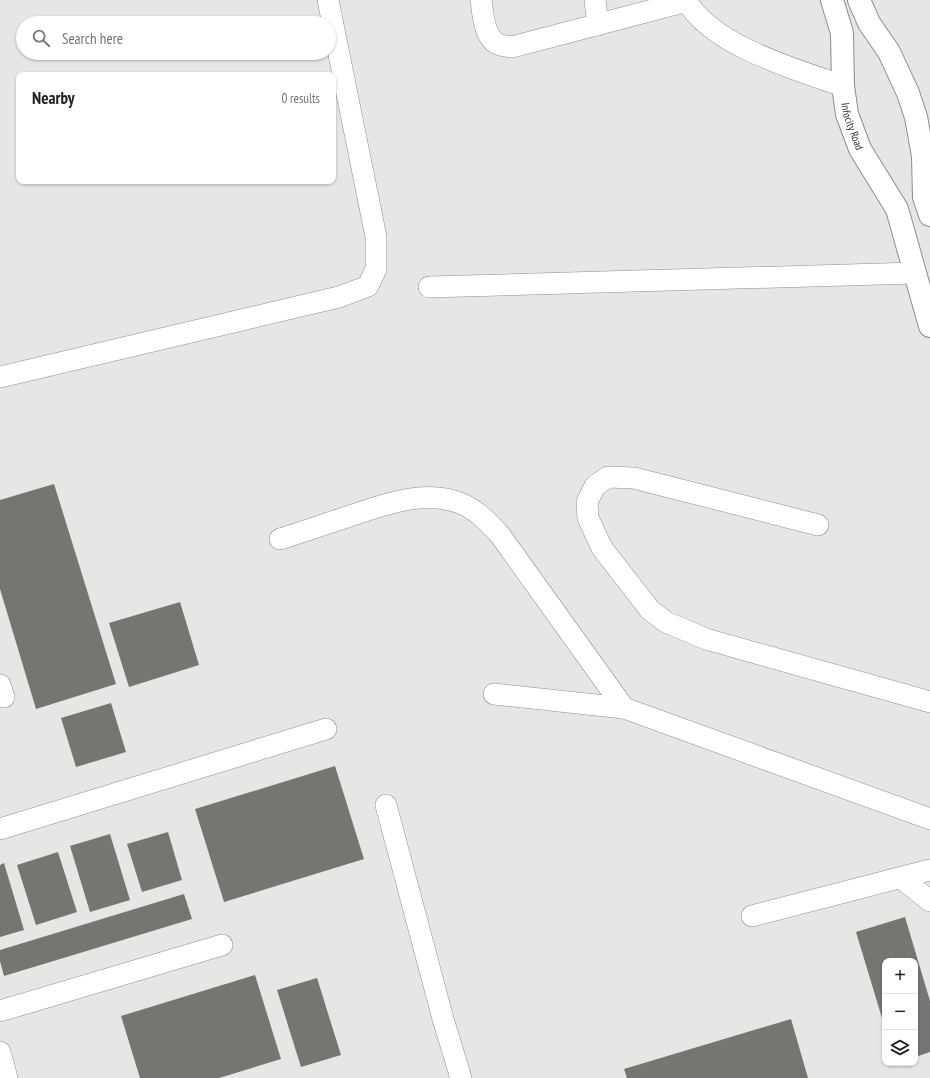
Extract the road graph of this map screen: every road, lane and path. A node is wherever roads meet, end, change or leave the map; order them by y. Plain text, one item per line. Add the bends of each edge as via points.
1 (328, 0) edge
2 (481, 0) edge
3 (595, 0) edge
4 (832, 0) edge
5 (686, 1) edge
6 (863, 1) edge
7 (331, 16) edge
8 (869, 23) junction
9 (598, 24) junction
10 (842, 33) junction
11 (336, 40) edge
12 (843, 86) junction
13 (927, 206) edge
14 (898, 209) junction
15 (915, 273) junction
16 (429, 288) dead end
17 (930, 326) edge
18 (0, 377) edge
19 (818, 525) dead end
20 (280, 539) dead end
21 (494, 694) dead end
22 (930, 702) edge
23 (624, 708) junction
24 (326, 729) dead end
25 (386, 805) dead end
26 (930, 819) edge
27 (0, 829) edge
28 (930, 870) edge
29 (901, 878) junction
30 (930, 901) edge
31 (752, 916) dead end
32 (222, 945) dead end
33 (0, 1011) edge
34 (0, 1052) edge
35 (7, 1078) edge
36 (461, 1078) edge

1 - 7 street
2 - 9 street via 490,37 499,45 512,47
3 - 9 street
4 - 10 main road, Infocity Road
5 - 9 street
5 - 12 street via 696,14 725,38 767,59
6 - 8 main road
8 - 10 main road via 850,26
8 - 13 main road via 889,52 916,117 923,156
10 - 12 main road, Infocity Road
11 - 18 street via 376,237 376,269 368,286 339,297
12 - 14 main road, Infocity Road via 847,114 860,149
13 - 14 main road via 919,204
14 - 15 main road, Infocity Road
15 - 16 street
15 - 17 main road, Infocity Road
19 - 22 street via 634,478 608,477 595,486 587,502 588,518 602,548 650,610 666,622 706,639
20 - 23 street via 385,505 418,498 440,498 461,503 482,516 500,535
21 - 23 street
23 - 26 street
24 - 27 street
25 - 36 street
28 - 29 street
29 - 30 street
29 - 31 street
32 - 33 street
34 - 35 street

